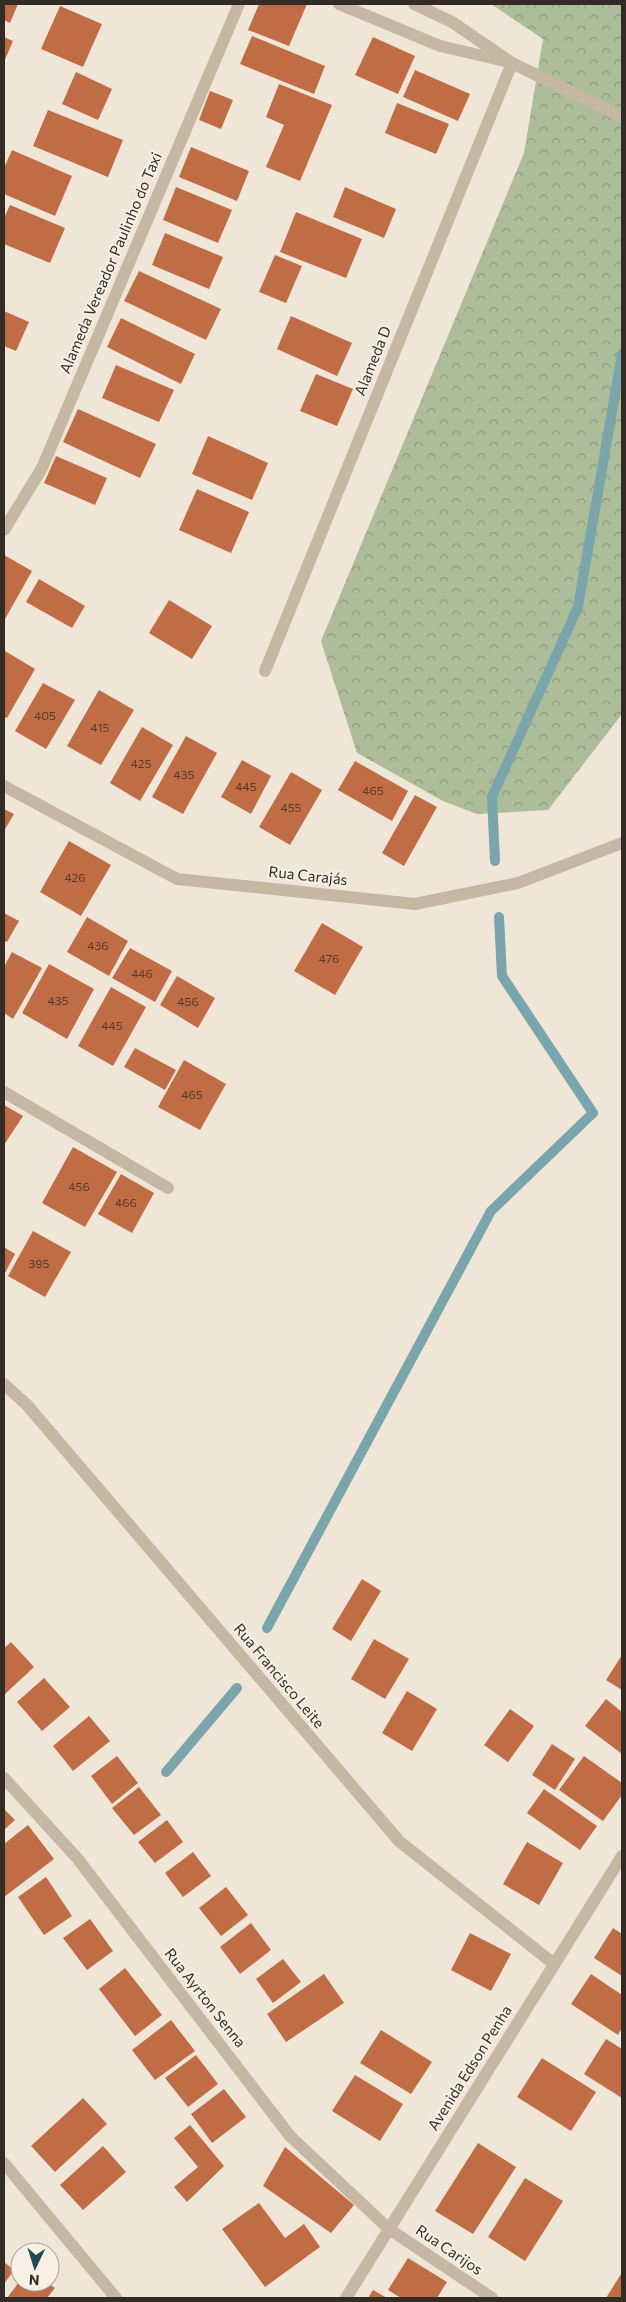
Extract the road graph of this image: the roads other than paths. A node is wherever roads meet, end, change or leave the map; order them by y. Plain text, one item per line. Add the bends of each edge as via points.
1 (239, 4) edge
2 (338, 4) edge
3 (414, 4) edge
4 (512, 63) junction
5 (622, 117) edge
6 (4, 530) edge
7 (265, 671) dead end
8 (4, 786) edge
9 (622, 843) edge
10 (4, 1092) edge
11 (168, 1188) dead end
12 (4, 1384) edge
13 (4, 1778) edge
14 (622, 1856) edge
15 (554, 1964) junction
16 (4, 2163) edge
17 (389, 2229) junction
18 (116, 2298) edge
19 (346, 2298) edge
20 (492, 2298) edge

1 - 6 street, Alameda Vereador Paulinho do Taxi via 42,468
2 - 4 street via 440,46
3 - 4 street via 452,22
4 - 5 street
4 - 7 street, Alameda D
8 - 9 street, Rua Carajás via 177,878 415,904 518,883
10 - 11 street
12 - 15 street, Rua Francisco Leite via 27,1406 398,1841
13 - 17 street, Rua Ayrton Senna via 77,1858 290,2136
14 - 15 street, Avenida Edson Penha
15 - 17 street, Avenida Edson Penha
16 - 18 street
17 - 19 street, Avenida Edson Penha
17 - 20 street, Rua Carijos

